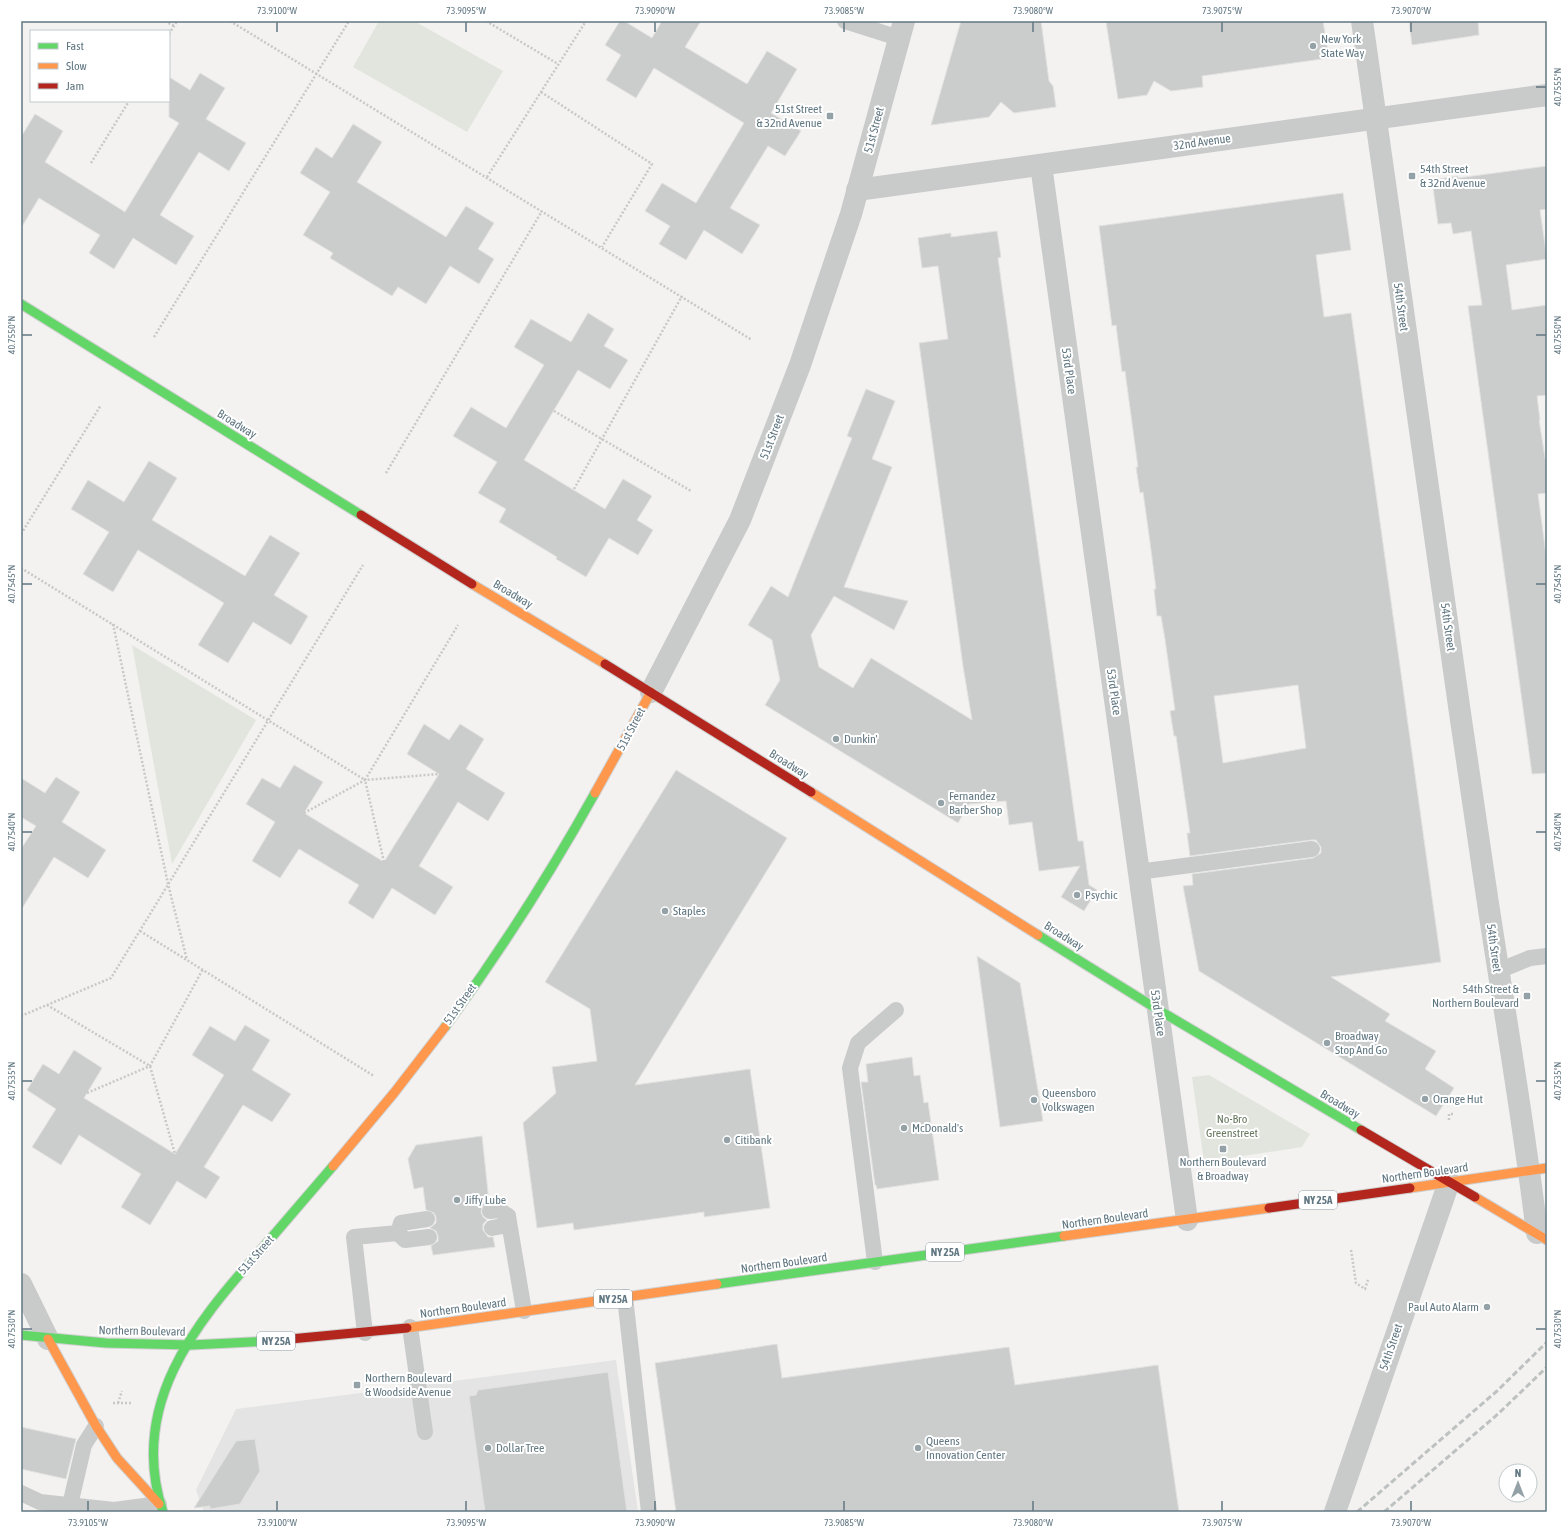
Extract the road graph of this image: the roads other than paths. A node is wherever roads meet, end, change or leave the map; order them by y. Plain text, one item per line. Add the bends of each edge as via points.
1 (845, 21) edge
2 (1362, 21) edge
3 (902, 30) edge
4 (1547, 95) edge
5 (1375, 119) junction
6 (1041, 165) junction
7 (858, 190) junction
8 (21, 304) edge
9 (651, 692) junction
10 (1312, 849) dead end
11 (1138, 872) junction
12 (1547, 956) edge
13 (1498, 971) junction
14 (1157, 1009) junction
15 (896, 1010) dead end
16 (1538, 1170) edge
17 (1449, 1182) junction
18 (490, 1211) dead end
19 (508, 1216) junction
20 (427, 1219) dead end
21 (1187, 1220) junction
22 (492, 1228) dead end
23 (398, 1233) junction
24 (1542, 1236) edge
25 (429, 1237) dead end
26 (875, 1262) junction
27 (21, 1284) edge
28 (625, 1297) junction
29 (524, 1311) junction
30 (410, 1327) junction
31 (365, 1333) junction
32 (21, 1335) edge
33 (48, 1339) junction
34 (186, 1344) junction
35 (96, 1426) junction
36 (425, 1432) dead end
37 (21, 1493) edge
38 (70, 1505) junction
39 (161, 1508) edge
40 (649, 1512) edge
41 (1335, 1512) edge

1 - 3 lane
2 - 5 street, 54th Street
3 - 7 street, 51st Street
4 - 5 street, 32nd Avenue
5 - 6 street, 32nd Avenue
5 - 13 street, 54th Street
6 - 7 street, 32nd Avenue
6 - 11 street, 53rd Place
7 - 9 street, 51st Street via 800,365 740,520
8 - 9 main road, Broadway
9 - 14 main road, Broadway
9 - 34 main road, 51st Street via 606,777 522,914 436,1038 396,1091 215,1303
10 - 11 lane
11 - 14 street, 53rd Place
12 - 13 lane via 1530,958
13 - 16 street, 54th Street
14 - 17 main road, Broadway
14 - 21 street, 53rd Place
15 - 26 lane via 858,1043 850,1068
16 - 17 main road, Northern Boulevard / NY 25A
16 - 24 street, 54th Street
17 - 21 main road, Northern Boulevard / NY 25A
17 - 24 main road, Broadway
17 - 41 street, 54th Street
18 - 19 lane via 499,1210
19 - 22 lane via 503,1226
19 - 29 lane
20 - 23 lane via 401,1223
21 - 26 main road, Northern Boulevard / NY 25A
23 - 25 lane via 405,1240
23 - 31 lane via 354,1237
26 - 28 main road, Northern Boulevard / NY 25A
27 - 33 street
28 - 29 main road, Northern Boulevard / NY 25A
28 - 40 lane
29 - 30 main road, Northern Boulevard / NY 25A
30 - 31 main road, Northern Boulevard / NY 25A
30 - 36 lane
31 - 34 main road, Northern Boulevard / NY 25A via 278,1341
32 - 33 main road, Northern Boulevard / NY 25A
33 - 34 main road, Northern Boulevard / NY 25A
33 - 35 main road
34 - 39 main road, 51st Street via 159,1403 154,1464
35 - 38 lane via 84,1446
35 - 39 main road via 117,1458
37 - 38 lane via 40,1502
38 - 39 lane via 114,1510

